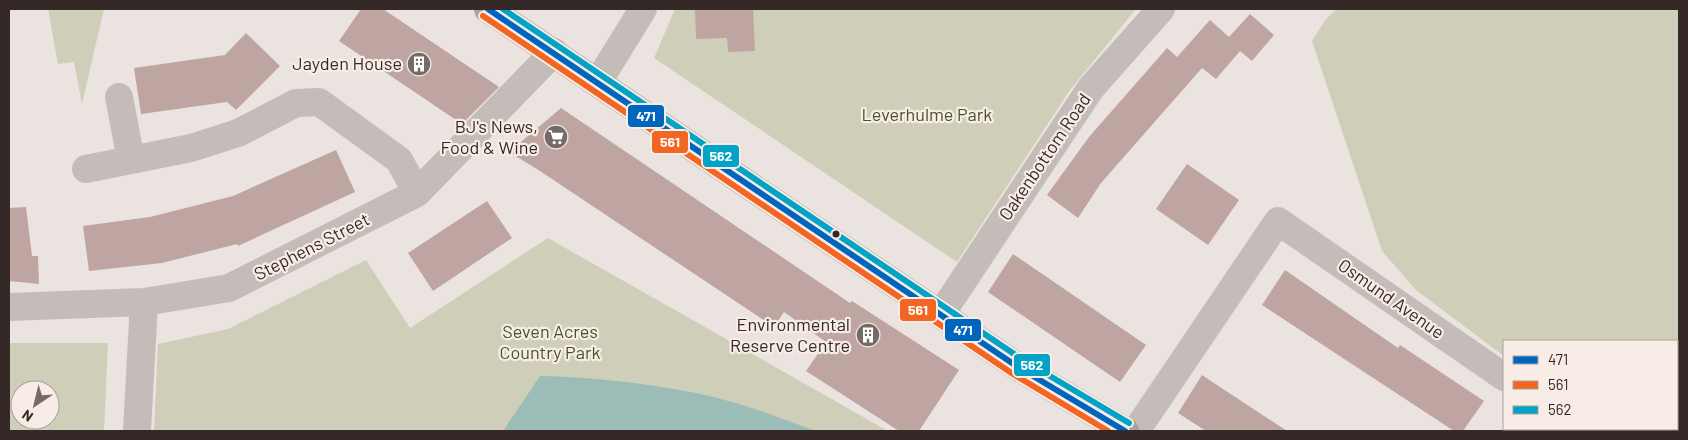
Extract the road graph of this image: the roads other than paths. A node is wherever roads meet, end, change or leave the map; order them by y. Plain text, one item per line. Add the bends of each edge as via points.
1 (488, 9) edge
2 (643, 9) edge
3 (1161, 9) edge
4 (554, 52) junction
5 (598, 82) junction
6 (120, 97) dead end
7 (131, 160) junction
8 (86, 169) dead end
9 (418, 193) junction
10 (144, 302) junction
11 (9, 307) edge
12 (941, 314) junction
13 (1503, 376) edge
14 (137, 431) edge
15 (1125, 431) edge
16 (1136, 431) edge

1 - 4 highway
2 - 5 street
3 - 12 street, Oakenbottom Road via 1091,88
4 - 5 highway
4 - 9 street, Stephens Street
5 - 12 highway
6 - 7 street
7 - 8 street
7 - 9 street via 191,148 238,132 296,103 319,102 399,160
9 - 10 street, Stephens Street via 229,288
10 - 11 street, Stephens Street
10 - 14 street
12 - 15 highway via 1018,367
13 - 16 street, Osmund Avenue via 1278,221

